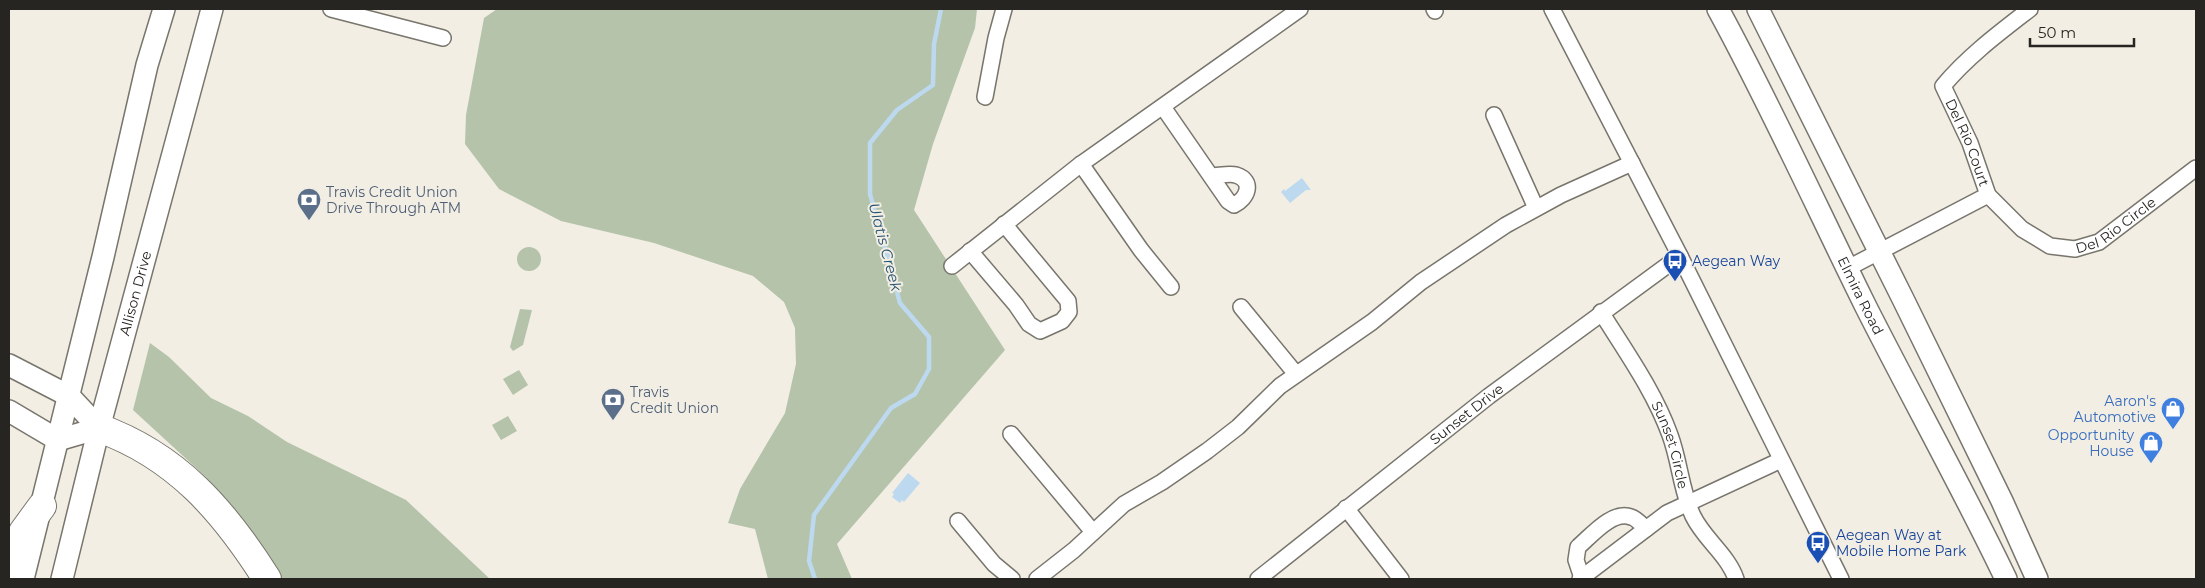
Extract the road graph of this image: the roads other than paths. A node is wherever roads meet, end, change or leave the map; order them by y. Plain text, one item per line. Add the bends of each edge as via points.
1 (164, 9) edge
2 (212, 9) edge
3 (331, 9) edge
4 (1004, 9) edge
5 (1300, 9) edge
6 (1552, 9) edge
7 (1718, 9) edge
8 (1758, 9) edge
9 (2030, 9) edge
10 (443, 38) dead end
11 (985, 97) dead end
12 (1163, 107) junction
13 (1494, 115) dead end
14 (1632, 163) junction
15 (1081, 164) junction
16 (2196, 168) edge
17 (1211, 176) dead end
18 (1988, 194) junction
19 (1536, 208) junction
20 (1004, 224) junction
21 (970, 251) junction
22 (1880, 253) junction
23 (1680, 256) junction
24 (952, 266) dead end
25 (1848, 268) junction
26 (1171, 287) dead end
27 (1241, 307) dead end
28 (1601, 312) junction
29 (9, 365) edge
30 (1296, 374) junction
31 (69, 396) junction
32 (9, 411) edge
33 (99, 428) junction
34 (1011, 434) dead end
35 (58, 440) junction
36 (1781, 460) junction
37 (1687, 504) junction
38 (42, 506) junction
39 (1346, 508) junction
40 (958, 521) dead end
41 (1646, 529) junction
42 (1093, 532) junction
43 (9, 570) edge
44 (1581, 578) edge
45 (23, 579) edge
46 (62, 579) edge
47 (267, 579) edge
48 (1012, 579) edge
49 (1036, 579) edge
50 (1258, 579) edge
51 (1401, 579) edge
52 (1736, 579) edge
53 (1841, 579) edge
54 (2006, 579) edge
55 (2037, 579) edge

1 - 31 main road via 147,65
2 - 33 main road, Allison Drive
3 - 10 street
4 - 11 street
5 - 12 street
6 - 14 street
7 - 25 main road, Elmira Road
8 - 22 main road
9 - 18 street, Del Rio Court via 1979,49 1943,86 1970,143
12 - 15 street
12 - 17 street
13 - 19 street
14 - 19 street
14 - 23 street
15 - 20 street
15 - 26 street
16 - 18 street, Del Rio Circle via 2099,242 2075,249 2050,246 2022,229
18 - 22 street
19 - 30 street via 1420,282 1372,322
20 - 21 street
20 - 21 street via 1068,301 1069,312 1062,321 1040,331 1029,324
21 - 24 street
22 - 25 street
22 - 55 main road
23 - 28 street, Sunset Drive
23 - 36 street
25 - 54 main road, Elmira Road
27 - 30 street
28 - 37 street, Sunset Circle via 1659,409 1671,437
28 - 39 street, Sunset Drive
29 - 31 main road
30 - 42 street via 1223,439 1124,504
31 - 33 main road
31 - 35 main road
32 - 35 main road
33 - 35 main road
33 - 46 main road, Allison Drive
33 - 47 highway via 120,436 183,475 211,502 242,540
34 - 42 street
35 - 38 main road
36 - 37 street
36 - 53 street
37 - 41 street via 1667,513
37 - 52 street, Sunset Circle
38 - 43 highway via 23,532
38 - 45 main road
39 - 50 street, Sunset Drive
39 - 51 street
40 - 48 street via 994,564
41 - 44 street
41 - 44 street via 1632,517 1624,515 1611,519 1578,547 1576,560
42 - 49 street

